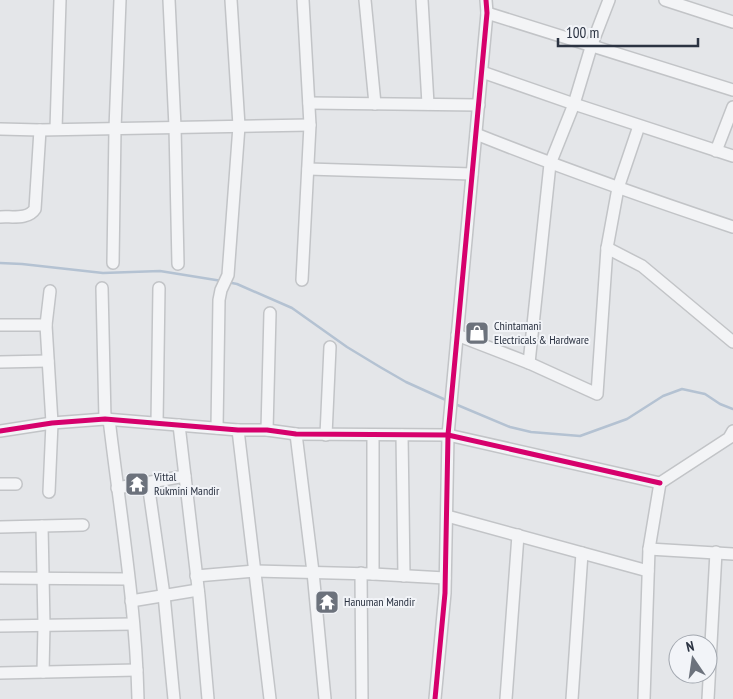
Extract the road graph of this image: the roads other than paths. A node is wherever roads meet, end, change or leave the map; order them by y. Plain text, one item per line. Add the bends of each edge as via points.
1 (60, 0) edge
2 (120, 0) edge
3 (169, 0) edge
4 (231, 0) edge
5 (303, 0) edge
6 (365, 0) edge
7 (422, 0) edge
8 (486, 0) edge
9 (609, 0) edge
10 (666, 0) edge
11 (487, 13) junction
12 (733, 22) edge
13 (592, 44) junction
14 (482, 72) junction
15 (733, 90) edge
16 (310, 103) junction
17 (375, 104) junction
18 (428, 104) junction
19 (574, 104) junction
20 (479, 105) junction
21 (733, 107) edge
22 (310, 125) junction
23 (239, 126) junction
24 (639, 126) junction
25 (175, 127) junction
26 (0, 129) edge
27 (56, 129) junction
28 (115, 129) junction
29 (40, 130) junction
30 (476, 134) junction
31 (716, 151) junction
32 (733, 156) edge
33 (550, 164) junction
34 (308, 169) junction
35 (472, 174) junction
36 (618, 188) junction
37 (0, 216) edge
38 (733, 227) edge
39 (607, 248) junction
40 (113, 263) dead end
41 (178, 264) dead end
42 (302, 280) dead end
43 (102, 288) dead end
44 (159, 288) dead end
45 (50, 291) dead end
46 (270, 312) dead end
47 (0, 325) edge
48 (46, 325) junction
49 (457, 335) junction
50 (733, 342) edge
51 (330, 347) dead end
52 (48, 361) junction
53 (0, 362) edge
54 (529, 363) junction
55 (107, 419) junction
56 (52, 423) junction
57 (157, 423) junction
58 (179, 425) junction
59 (217, 428) junction
60 (0, 430) edge
61 (238, 430) junction
62 (267, 430) junction
63 (733, 431) edge
64 (296, 434) junction
65 (326, 435) junction
66 (372, 435) junction
67 (402, 435) junction
68 (448, 435) junction
69 (185, 476) junction
70 (148, 482) junction
71 (660, 483) junction
72 (0, 484) edge
73 (16, 484) dead end
74 (117, 488) junction
75 (50, 492) dead end
76 (446, 516) junction
77 (83, 525) dead end
78 (42, 526) junction
79 (0, 527) edge
80 (518, 536) junction
81 (649, 549) junction
82 (716, 552) junction
83 (582, 553) junction
84 (733, 554) edge
85 (255, 571) junction
86 (648, 571) junction
87 (312, 572) junction
88 (361, 574) junction
89 (373, 574) junction
90 (196, 576) junction
91 (404, 576) junction
92 (0, 578) edge
93 (42, 578) junction
94 (445, 578) junction
95 (128, 579) junction
96 (198, 590) junction
97 (164, 596) junction
98 (131, 601) junction
99 (133, 624) junction
100 (0, 626) edge
101 (44, 626) junction
102 (137, 670) junction
103 (43, 672) junction
104 (0, 673) edge
105 (138, 699) edge
106 (174, 699) edge
107 (208, 699) edge
108 (270, 699) edge
109 (325, 699) edge
110 (362, 699) edge
111 (435, 699) edge
112 (506, 699) edge
113 (572, 699) edge
114 (644, 699) edge
115 (708, 699) edge

1 - 27 street
2 - 28 street
3 - 25 street
4 - 23 street
5 - 16 street
6 - 17 street
7 - 18 street
8 - 11 street
9 - 13 street
10 - 12 street
11 - 13 street
11 - 14 street
13 - 15 street
13 - 19 street
14 - 19 street
14 - 20 street
16 - 17 street
16 - 22 street
17 - 18 street
18 - 20 street
19 - 24 street
19 - 33 street
20 - 30 street
21 - 31 street
22 - 23 street
22 - 34 street
23 - 25 street
23 - 59 street via 228,275 219,300
24 - 31 street
24 - 36 street
25 - 28 street
25 - 41 street
26 - 29 street
27 - 28 street
27 - 29 street
28 - 40 street
29 - 37 street via 35,209 28,216
30 - 33 street
30 - 35 street
31 - 32 street
33 - 36 street
33 - 54 street
34 - 35 street
34 - 42 street
35 - 49 street
36 - 38 street
36 - 39 street
39 - 50 street via 642,266
39 - 54 street via 597,394
43 - 55 street
44 - 57 street
45 - 48 street
46 - 62 street
47 - 48 street
48 - 52 street
49 - 54 street
49 - 68 street
51 - 65 street
52 - 53 street
52 - 56 street
55 - 56 street
55 - 57 street
55 - 74 street
56 - 60 street
56 - 75 street
57 - 58 street
58 - 59 street
58 - 69 street
59 - 61 street
61 - 62 street
61 - 85 street
62 - 64 street
63 - 71 street via 729,438
64 - 65 street
64 - 87 street
65 - 66 street
66 - 67 street
66 - 89 street
67 - 68 street
67 - 91 street
68 - 71 street
68 - 76 street
69 - 70 street
69 - 90 street
70 - 74 street
70 - 97 street
71 - 81 street
72 - 73 street
74 - 95 street
76 - 80 street
76 - 94 street
77 - 78 street
78 - 79 street
78 - 93 street
80 - 83 street
80 - 112 street
81 - 82 street
81 - 86 street
82 - 84 street
82 - 115 street
83 - 86 street
83 - 113 street
85 - 87 street
85 - 90 street
85 - 108 street
86 - 114 street
87 - 88 street
87 - 109 street
88 - 89 street
88 - 110 street
89 - 91 street
90 - 96 street
91 - 94 street
92 - 93 street
93 - 95 street
93 - 101 street
94 - 111 street
95 - 98 street
96 - 97 street
96 - 107 street
97 - 98 street
97 - 106 street
98 - 99 street
99 - 101 street
99 - 102 street
100 - 101 street
101 - 103 street
102 - 103 street
102 - 105 street
103 - 104 street

